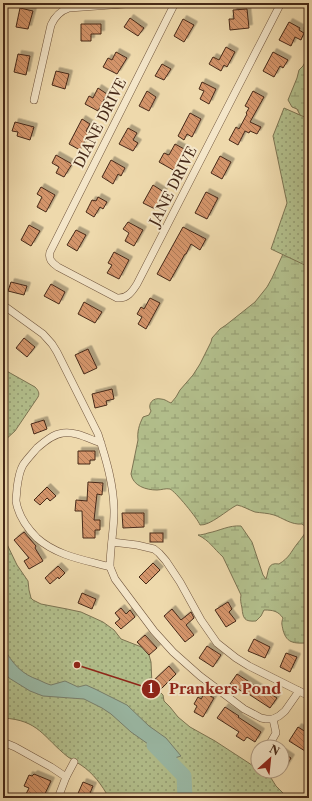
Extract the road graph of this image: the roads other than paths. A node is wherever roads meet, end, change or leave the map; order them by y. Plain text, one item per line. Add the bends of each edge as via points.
1 (139, 3) edge
2 (176, 3) edge
3 (281, 3) edge
4 (34, 100) dead end
5 (49, 255) joint
6 (3, 305) edge
7 (101, 443) junction
8 (112, 542) junction
9 (110, 567) junction
10 (299, 691) junction
11 (309, 696) edge
12 (273, 719) junction
13 (273, 739) edge
14 (3, 742) edge
15 (74, 762) dead end
16 (66, 777) junction
17 (58, 798) edge

1 - 4 street via 69,8 59,13 52,25
2 - 5 street, DIANE DRIVE
3 - 5 street, JANE DRIVE via 130,294 121,298 113,296 58,267 51,262
6 - 7 street via 43,334 58,352
7 - 8 street via 114,494
7 - 9 street via 70,433 55,435 47,440 29,457 18,475 16,500 23,520 48,546 73,557
8 - 9 street
8 - 10 street via 154,549 172,570 217,643 249,666
9 - 12 street via 115,579 173,652 244,709 261,718
10 - 11 street
10 - 12 street via 285,711
12 - 13 street via 276,733
14 - 16 street
15 - 16 street
16 - 17 street

